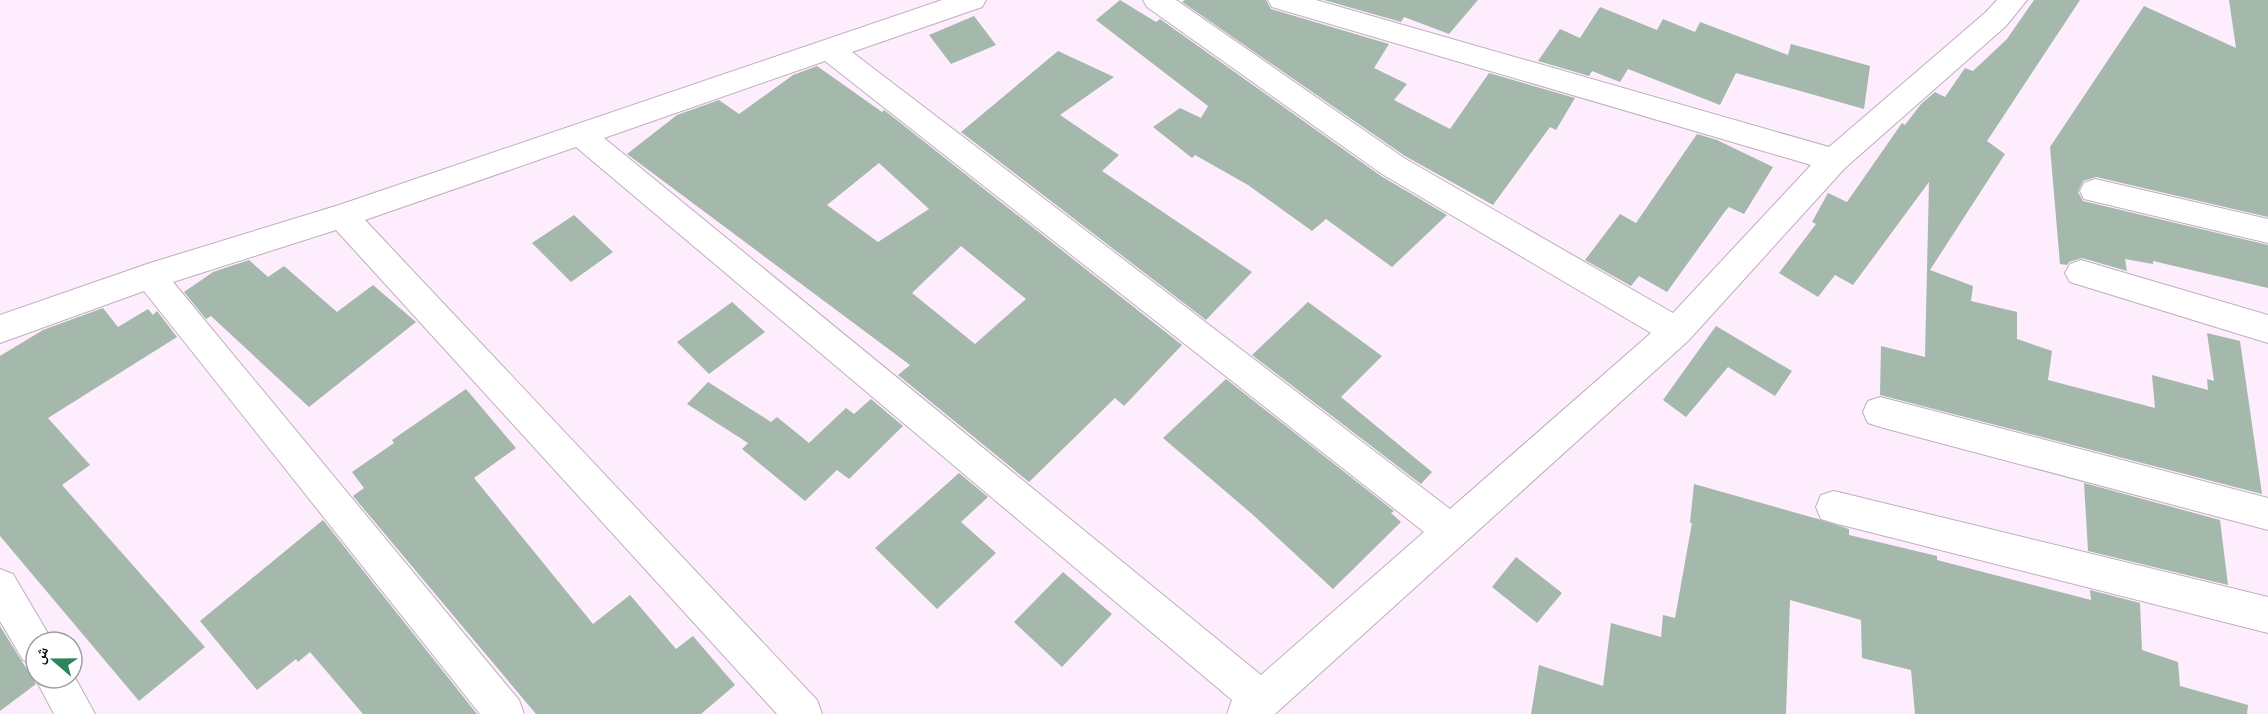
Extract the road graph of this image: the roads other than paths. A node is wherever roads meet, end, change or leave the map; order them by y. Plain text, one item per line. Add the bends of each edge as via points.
1 (972, 0) edge
2 (1156, 0) edge
3 (1282, 0) edge
4 (2013, 0) edge
5 (829, 49) junction
6 (581, 135) junction
7 (1834, 160) junction
8 (2095, 191) dead end
9 (342, 216) junction
10 (2268, 231) edge
11 (2081, 273) dead end
12 (150, 276) junction
13 (0, 329) edge
14 (2268, 329) edge
15 (1676, 331) junction
16 (1880, 412) dead end
17 (1834, 507) dead end
18 (2268, 514) edge
19 (1451, 531) junction
20 (0, 586) edge
21 (2268, 615) edge
22 (26, 630) edge
23 (61, 690) edge
24 (1254, 707) edge
25 (76, 714) edge
26 (505, 714) edge
27 (803, 714) edge

1 - 5 street
2 - 15 street via 1393,166
3 - 7 street
4 - 7 street via 1996,20
5 - 6 street
5 - 19 street
6 - 9 street
6 - 24 street
7 - 15 street
8 - 10 street
9 - 12 street
9 - 27 street
11 - 14 street
12 - 13 street
12 - 26 street
15 - 19 street
16 - 18 street
17 - 21 street
19 - 24 street
20 - 22 street
23 - 25 street

